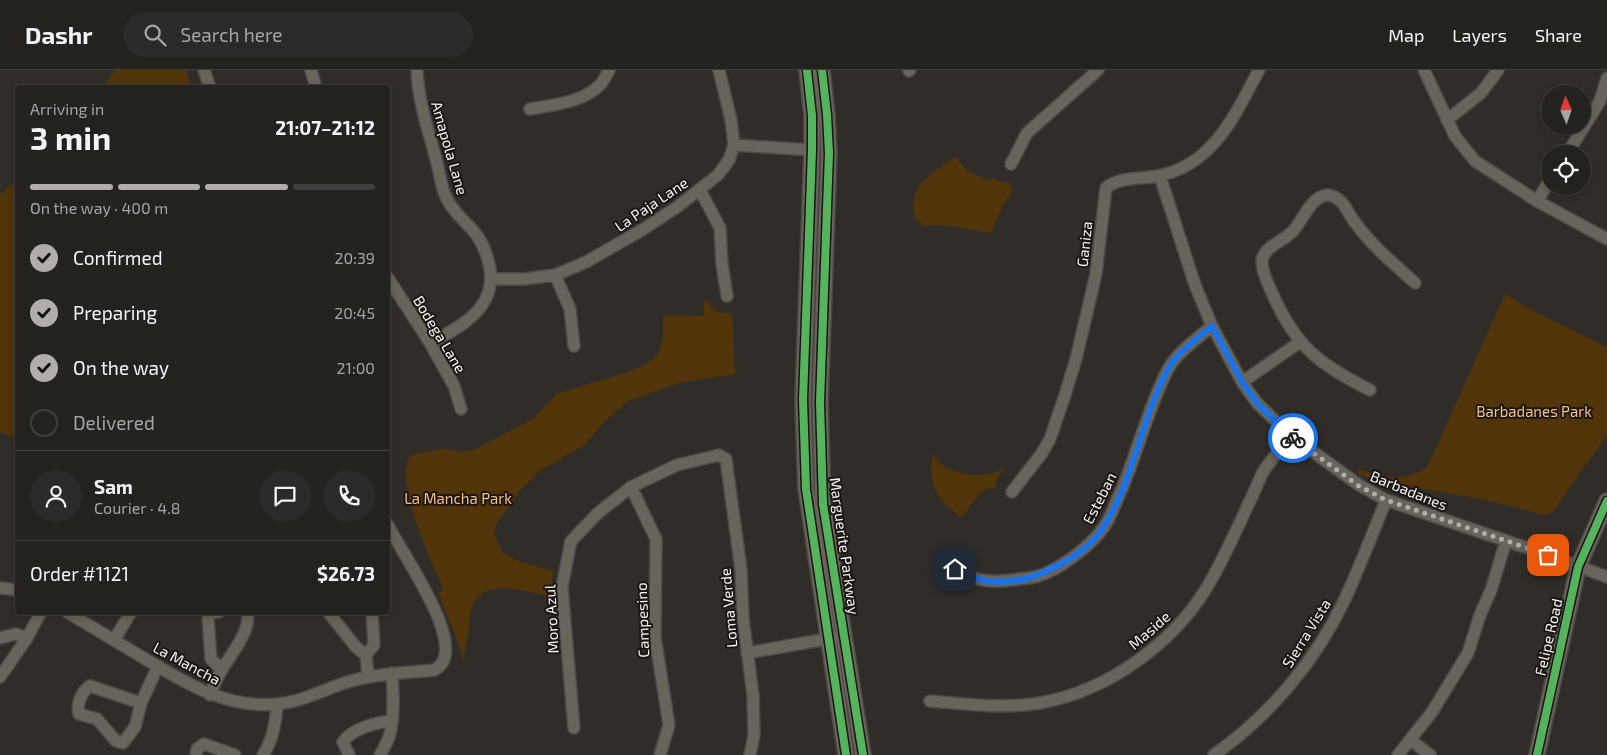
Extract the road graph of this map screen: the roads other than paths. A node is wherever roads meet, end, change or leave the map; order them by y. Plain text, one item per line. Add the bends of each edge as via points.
1 (204, 70) edge
2 (311, 70) edge
3 (417, 70) edge
4 (609, 70) edge
5 (719, 70) edge
6 (807, 70) edge
7 (822, 70) edge
8 (1098, 70) edge
9 (1259, 70) edge
10 (1424, 70) edge
11 (1498, 70) edge
12 (1607, 78) edge
13 (209, 85) edge
14 (315, 85) edge
15 (530, 110) dead end
16 (1447, 120) junction
17 (734, 145) junction
18 (1573, 145) edge
19 (812, 150) junction
20 (1011, 164) dead end
21 (1160, 176) junction
22 (700, 190) junction
23 (1541, 195) edge
24 (1537, 201) junction
25 (1607, 239) edge
26 (555, 274) junction
27 (491, 279) junction
28 (390, 281) edge
29 (1415, 283) dead end
30 (727, 296) dead end
31 (1212, 326) junction
32 (1300, 342) junction
33 (430, 343) junction
34 (574, 346) dead end
35 (1242, 382) junction
36 (1370, 390) dead end
37 (461, 409) dead end
38 (1291, 436) junction
39 (726, 459) joint
40 (631, 487) junction
41 (1012, 492) dead end
42 (1386, 500) junction
43 (1607, 501) edge
44 (390, 529) edge
45 (1506, 541) junction
46 (943, 557) dead end
47 (1578, 568) junction
48 (1607, 577) edge
49 (0, 588) edge
50 (15, 590) edge
51 (40, 615) edge
52 (72, 615) edge
53 (129, 615) edge
54 (209, 615) edge
55 (248, 615) edge
56 (330, 615) edge
57 (372, 615) edge
58 (844, 636) junction
59 (0, 638) edge
60 (27, 638) junction
61 (827, 639) junction
62 (114, 640) junction
63 (747, 653) junction
64 (366, 654) junction
65 (158, 666) junction
66 (222, 670) junction
67 (392, 673) junction
68 (368, 676) junction
69 (0, 677) edge
70 (210, 695) junction
71 (930, 701) dead end
72 (141, 703) junction
73 (277, 704) junction
74 (392, 721) junction
75 (574, 728) dead end
76 (1411, 740) junction
77 (196, 755) edge
78 (234, 755) edge
79 (262, 755) edge
80 (349, 755) edge
81 (380, 755) edge
82 (660, 755) edge
83 (750, 755) edge
84 (846, 755) edge
85 (863, 755) edge
86 (1214, 755) edge
87 (1398, 755) edge
88 (1430, 755) edge
89 (1536, 755) edge

1 - 13 street
2 - 14 street
3 - 27 street, Amapola Lane via 417,90 446,199 479,238 488,256
4 - 15 street via 601,84 585,96
5 - 17 street
6 - 19 main road, Marguerite Parkway
7 - 58 main road, Marguerite Parkway via 830,153 820,402 822,487
8 - 20 street via 1027,133
9 - 21 street, Ganiza via 1232,120 1209,150 1188,166
10 - 16 street
11 - 16 street via 1481,93
12 - 18 street via 1600,101
16 - 24 street via 1475,161
17 - 19 street
17 - 22 street, La Paja Lane via 729,160 718,175
19 - 61 main road, Marguerite Parkway via 803,400 806,489
21 - 31 street, Barbadanes
21 - 41 street, Ganiza via 1111,183 1106,188 1096,274 1064,398 1050,439
22 - 26 street, La Paja Lane via 642,230 586,262
22 - 30 street via 720,228
23 - 24 street
24 - 25 street
26 - 27 street, La Paja Lane via 524,279
26 - 34 street via 570,308
27 - 33 street, Amapola Lane via 489,294 480,310 460,327
28 - 33 street, Bodega Lane
29 - 32 street via 1368,238 1343,203 1332,195 1324,195 1315,201 1293,232 1264,253 1262,263 1281,313
31 - 35 street, Barbadanes
31 - 46 street, Esteban via 1168,369 1113,510 1093,540 1071,559 1039,576 1004,582 969,577
32 - 35 street
32 - 36 street via 1320,361
33 - 37 street, Bodega Lane via 454,386
35 - 38 street, Barbadanes via 1257,403
38 - 42 street, Barbadanes via 1359,486
38 - 71 street, Maside via 1264,472 1214,576 1194,607 1149,653 1119,673 1077,693 1040,703 1003,706
39 - 40 street, Moro Azul via 719,455 677,465
39 - 63 street, Loma Verde via 741,570
40 - 75 street, Moro Azul via 598,512 571,541 562,587
40 - 82 street, Campesino via 656,539 655,637 669,725
42 - 45 street, Barbadanes
42 - 86 street, Sierra Vista via 1344,600 1313,653 1292,684 1265,714
43 - 47 main road, Felipe Road
44 - 67 street, La Mancha via 428,594 447,645 445,661 434,670
45 - 47 street, Barbadanes
45 - 76 street via 1468,653
47 - 48 street, Barbadanes
47 - 89 main road, Felipe Road
49 - 50 street
51 - 60 street
52 - 62 street, La Mancha
53 - 62 street
54 - 66 street via 211,659
55 - 66 street via 242,638
56 - 64 street via 356,647
57 - 64 street via 374,645
58 - 61 street
58 - 85 main road, Marguerite Parkway
59 - 60 street via 16,634
60 - 69 street
61 - 63 street
61 - 84 main road, Marguerite Parkway
62 - 65 street, La Mancha
63 - 83 street, Loma Verde via 754,715
64 - 68 street
65 - 70 street, La Mancha
65 - 72 street
66 - 70 street
67 - 68 street, La Mancha
67 - 74 street
68 - 73 street, La Mancha via 303,699
70 - 73 street, La Mancha via 244,704
72 - 72 street via 135,727 123,743 116,741 97,719 79,714 77,709 84,690 90,686
73 - 79 street via 272,736
74 - 80 street via 377,722 346,736 342,742
74 - 81 street via 389,738
76 - 87 street
76 - 88 street
77 - 78 street via 197,749 204,744

